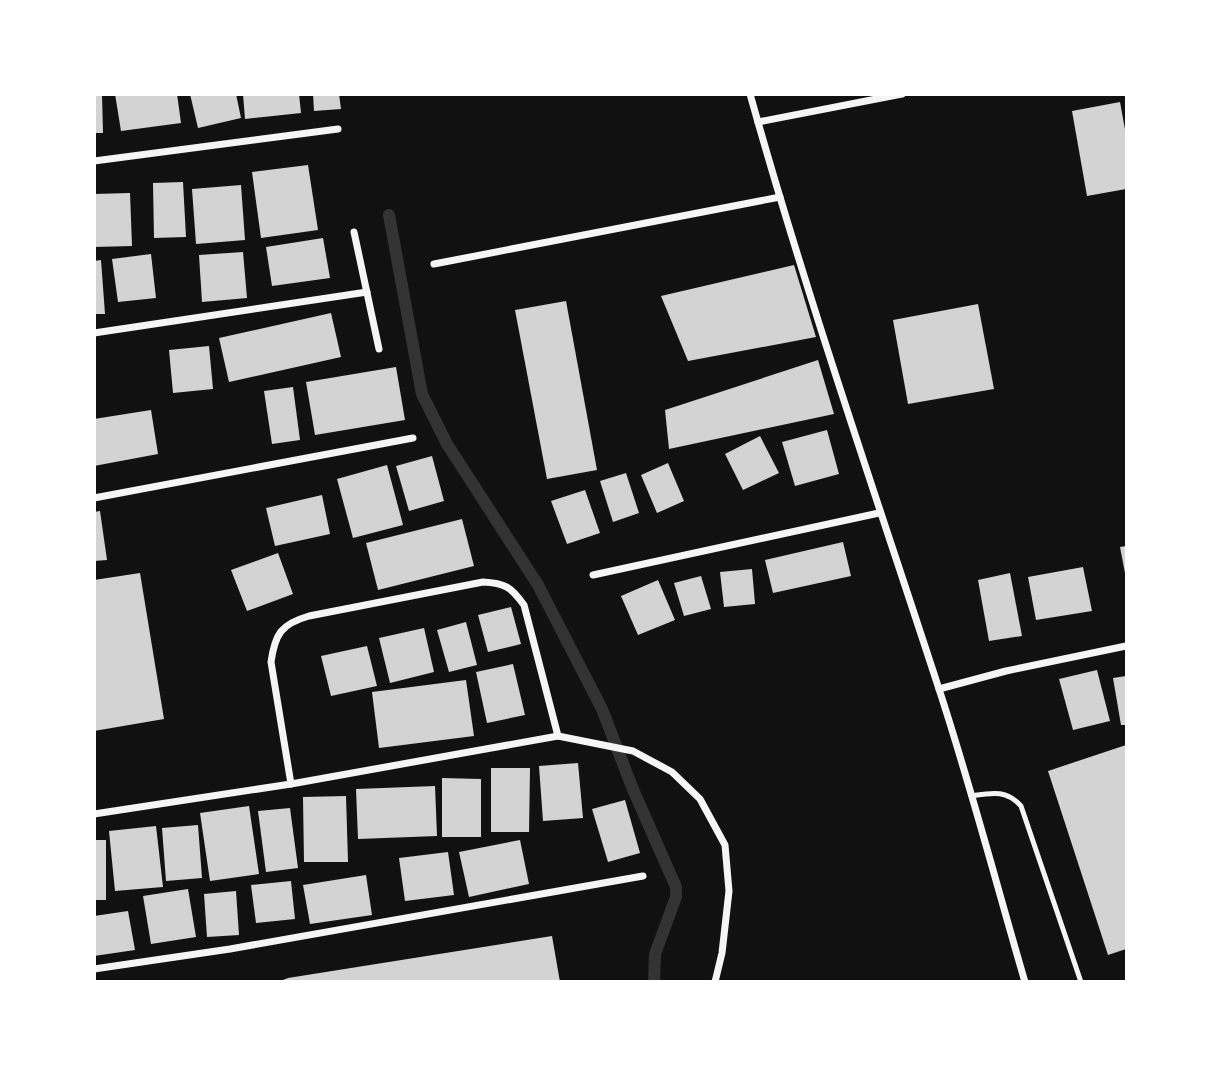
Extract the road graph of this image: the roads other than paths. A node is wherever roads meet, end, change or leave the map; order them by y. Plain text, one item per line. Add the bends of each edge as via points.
1 (751, 94) edge
2 (902, 94) edge
3 (758, 122) junction
4 (338, 129) dead end
5 (94, 161) edge
6 (780, 197) junction
7 (355, 232) dead end
8 (434, 264) dead end
9 (367, 292) junction
10 (94, 333) edge
11 (379, 349) dead end
12 (413, 438) dead end
13 (94, 498) edge
14 (879, 513) junction
15 (593, 575) dead end
16 (1126, 646) edge
17 (939, 689) junction
18 (558, 736) junction
19 (291, 784) junction
20 (971, 796) junction
21 (94, 814) edge
22 (643, 876) dead end
23 (94, 969) edge
24 (715, 982) edge
25 (1025, 982) edge
26 (1081, 982) edge

1 - 3 street
2 - 3 street
3 - 6 street
4 - 5 street
6 - 8 street
6 - 14 street
7 - 9 street
9 - 10 street
9 - 11 street
12 - 13 street
14 - 15 street
14 - 17 street
16 - 17 street
17 - 20 street
18 - 19 street
18 - 19 street via 524,605 500,583 483,582 309,616 283,628 274,641 271,662
18 - 24 street via 633,751 671,772 700,800 725,845 729,891
19 - 21 street
20 - 25 street
20 - 26 lane via 1005,793 1021,806
22 - 23 street

